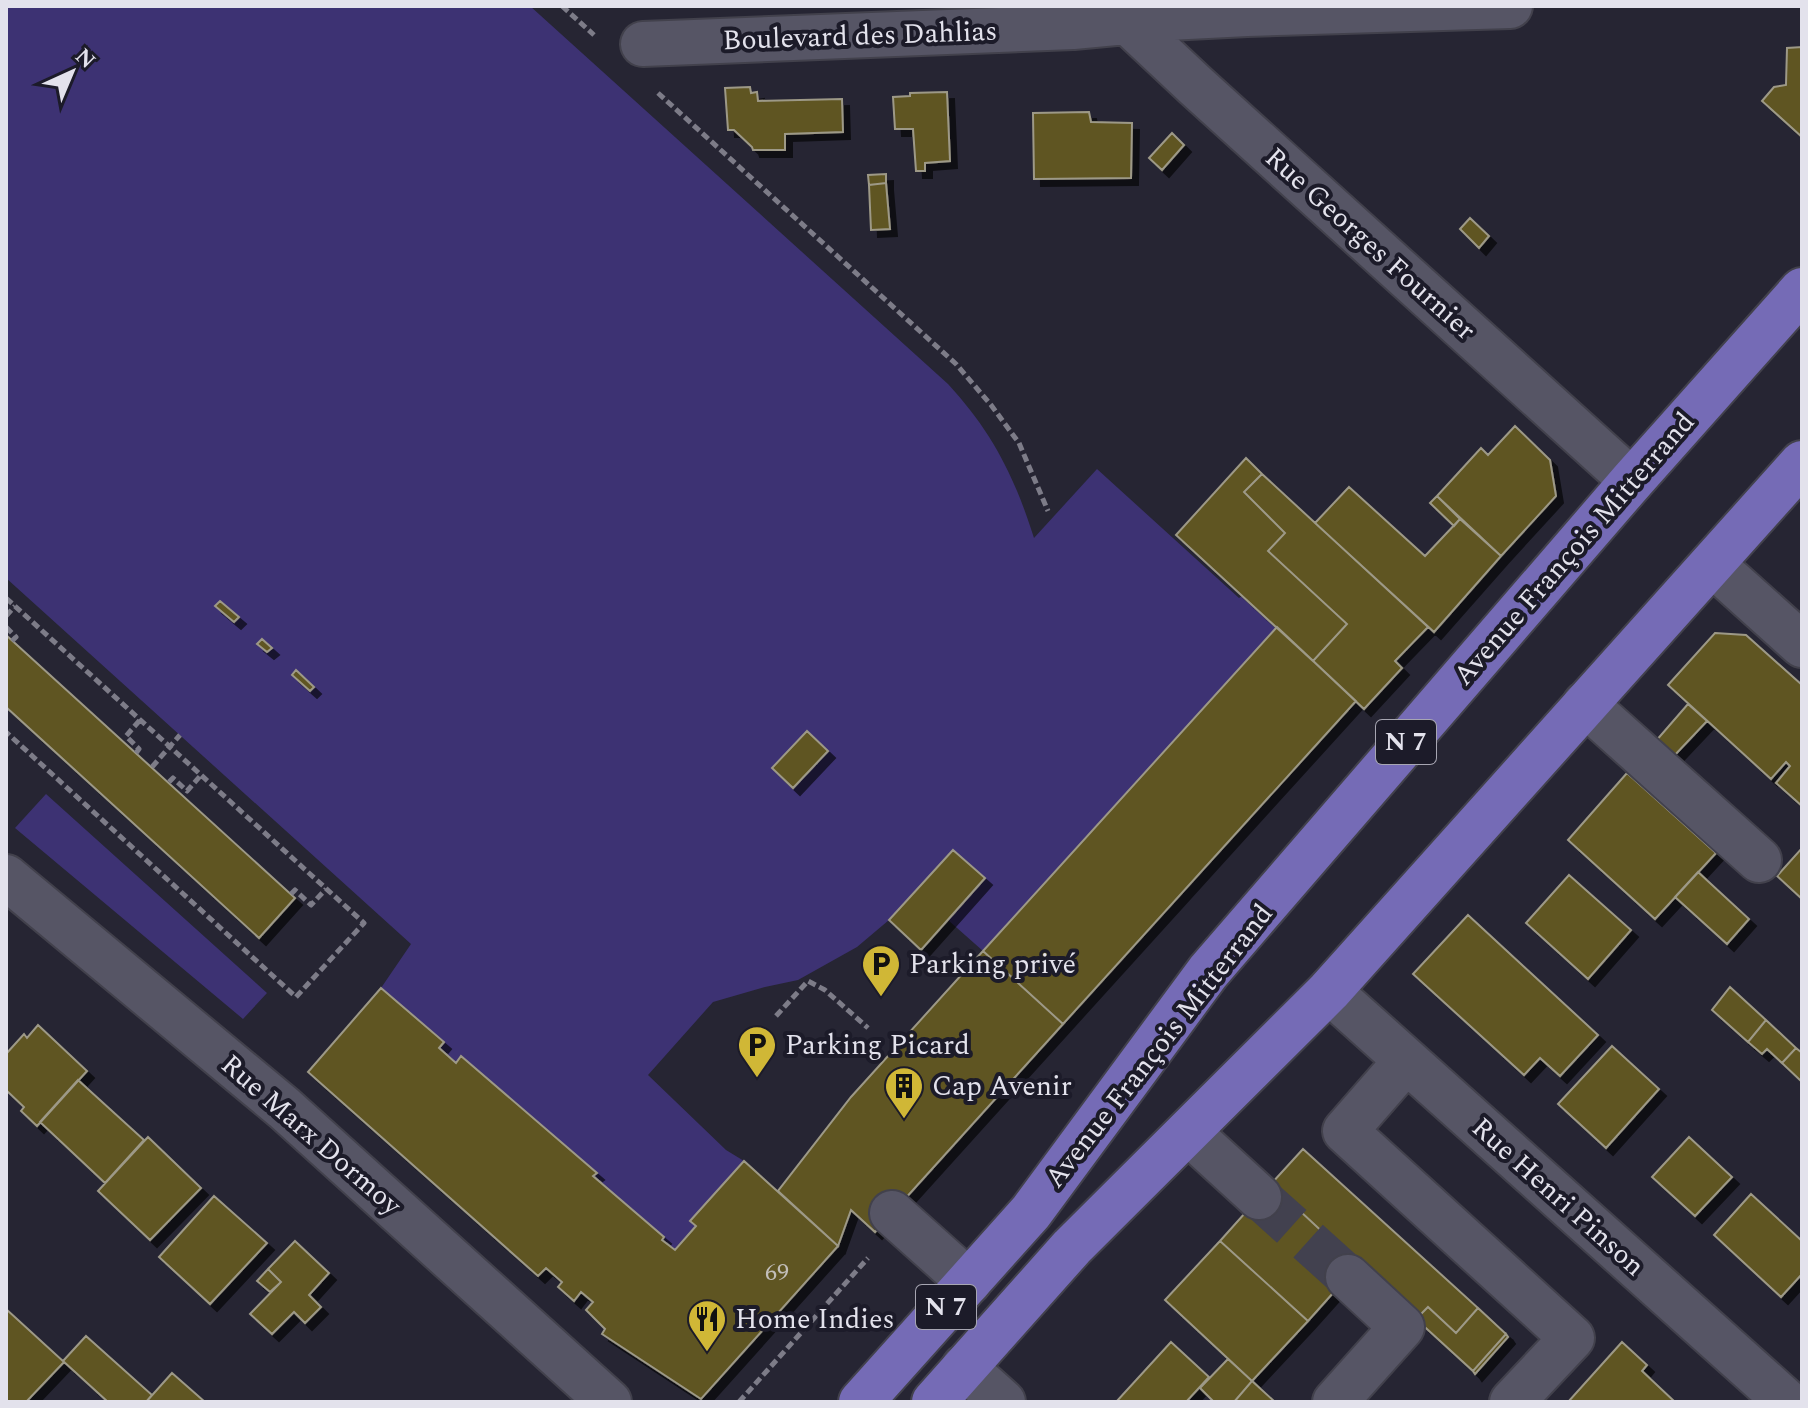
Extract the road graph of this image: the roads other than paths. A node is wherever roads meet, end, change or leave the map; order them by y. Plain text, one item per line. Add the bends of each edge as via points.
1 (1510, 6) edge
2 (1119, 14) edge
3 (647, 65) road end
4 (1802, 290) edge
5 (1802, 463) edge
6 (1632, 481) junction
7 (1712, 564) junction
8 (1802, 645) edge
9 (1585, 704) junction
10 (1759, 860) dead end
11 (6, 877) edge
12 (1329, 991) junction
13 (1406, 1061) junction
14 (1188, 1132) junction
15 (1259, 1197) tunnel mouth
16 (892, 1213) dead end
17 (1348, 1277) tunnel mouth
18 (969, 1282) junction
19 (964, 1367) junction
20 (609, 1402) edge
21 (861, 1402) edge
22 (934, 1402) edge
23 (1003, 1402) edge
24 (1335, 1402) edge
25 (1512, 1402) edge
26 (1787, 1402) edge

1 - 2 street, Boulevard des Dahlias
2 - 3 street, Boulevard des Dahlias via 1057,28
2 - 6 street, Rue Georges Fournier
4 - 6 main road, Avenue François Mitterrand / N 7
5 - 7 main road, N 7
6 - 18 main road, Avenue François Mitterrand / N 7 via 1208,972 1031,1212
7 - 8 street
7 - 9 main road, N 7
9 - 10 street
9 - 12 main road, N 7
11 - 20 street, Rue Marx Dormoy via 284,1108
12 - 13 street, Rue Henri Pinson
12 - 14 main road, N 7
13 - 25 street via 1345,1131 1572,1338
13 - 26 street, Rue Henri Pinson
14 - 15 street
14 - 19 main road, N 7 via 1072,1247
16 - 18 street
17 - 24 street via 1402,1327
18 - 21 main road, Avenue François Mitterrand / N 7
19 - 22 main road, N 7
19 - 23 street

